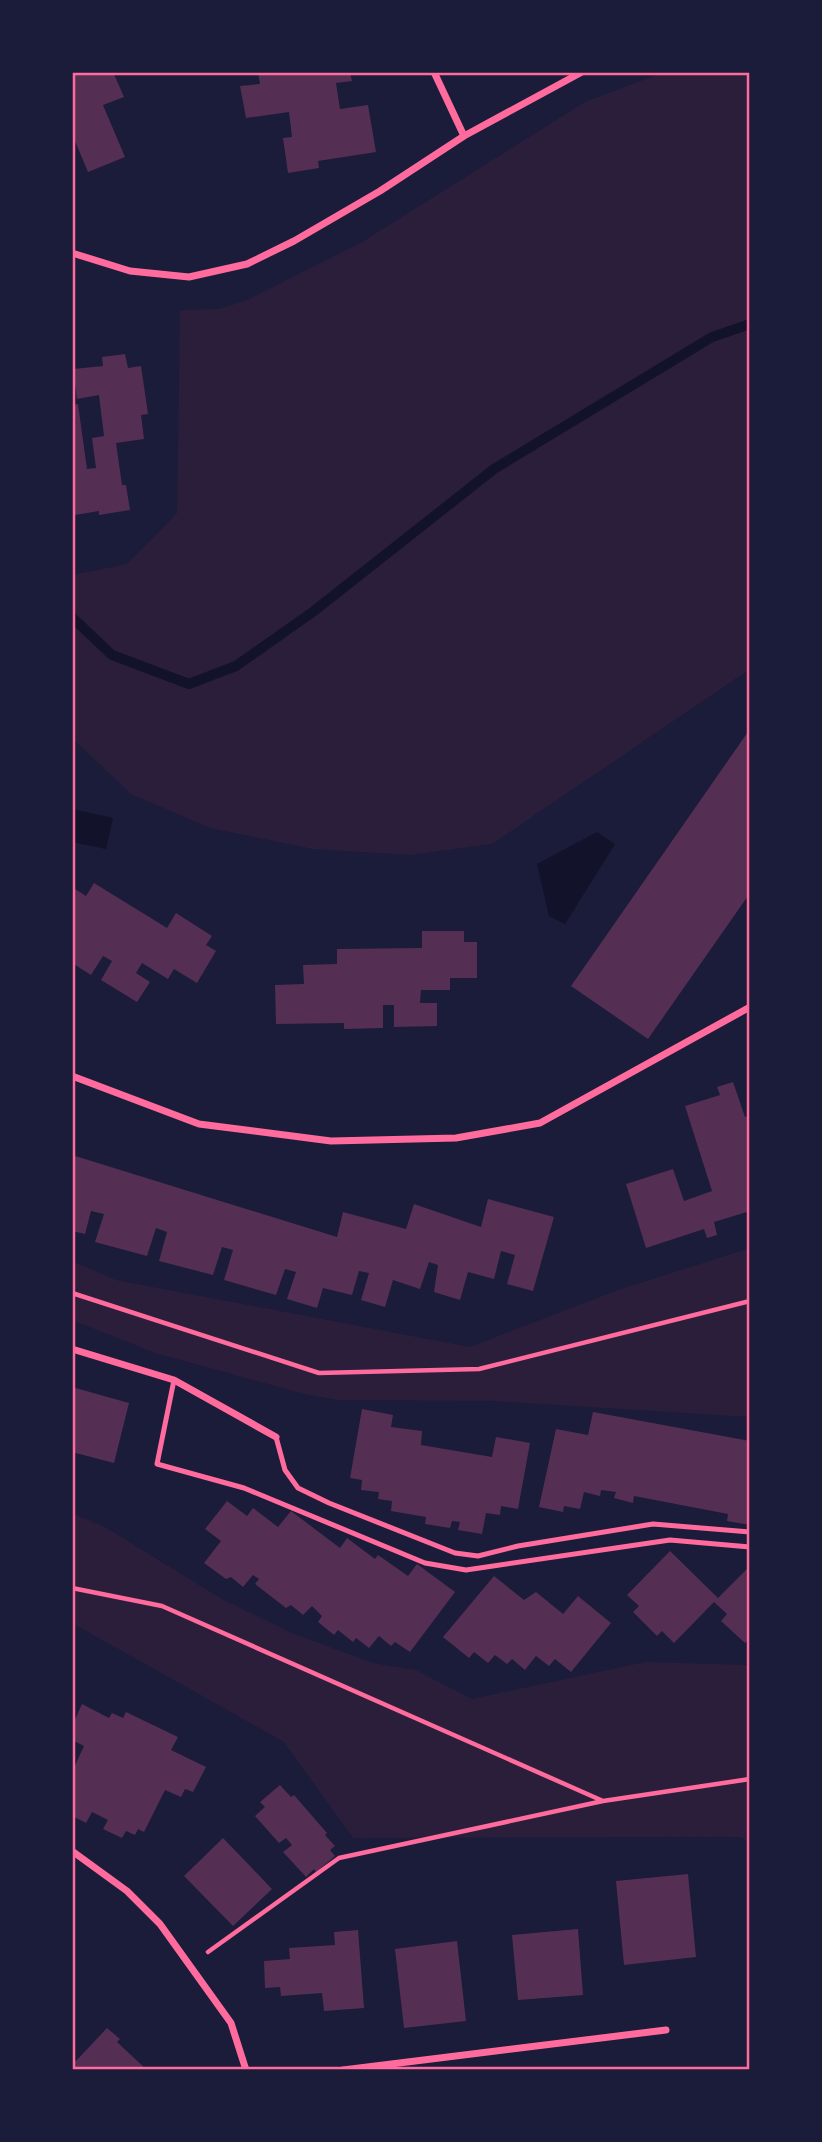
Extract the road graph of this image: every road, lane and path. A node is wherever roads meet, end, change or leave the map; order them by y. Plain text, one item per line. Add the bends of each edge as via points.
1 (434, 72) edge
2 (582, 72) edge
3 (464, 136) junction
4 (72, 253) edge
5 (750, 1007) edge
6 (72, 1076) edge
7 (72, 1293) edge
8 (750, 1301) edge
9 (72, 1349) edge
10 (174, 1380) junction
11 (276, 1437) joint
12 (750, 1532) edge
13 (750, 1548) edge
14 (72, 1588) edge
15 (750, 1779) edge
16 (603, 1801) junction
17 (72, 1851) edge
18 (190, 1964) junction
19 (666, 2030) dead end
20 (246, 2070) edge
21 (343, 2070) edge

1 - 3 street
2 - 3 street
3 - 4 street via 380,191 247,264 189,277 130,271
5 - 6 street via 540,1123 456,1138 331,1141 198,1124
7 - 8 path via 319,1373 479,1369
9 - 10 street
10 - 11 street
10 - 13 lane via 156,1464 244,1488 425,1563 466,1570 670,1540
11 - 12 lane via 285,1470 298,1488 454,1553 478,1556 653,1524
14 - 16 path via 162,1606
15 - 16 path
16 - 18 path via 339,1858
17 - 18 street via 127,1891
18 - 20 street via 231,2023
19 - 21 street

